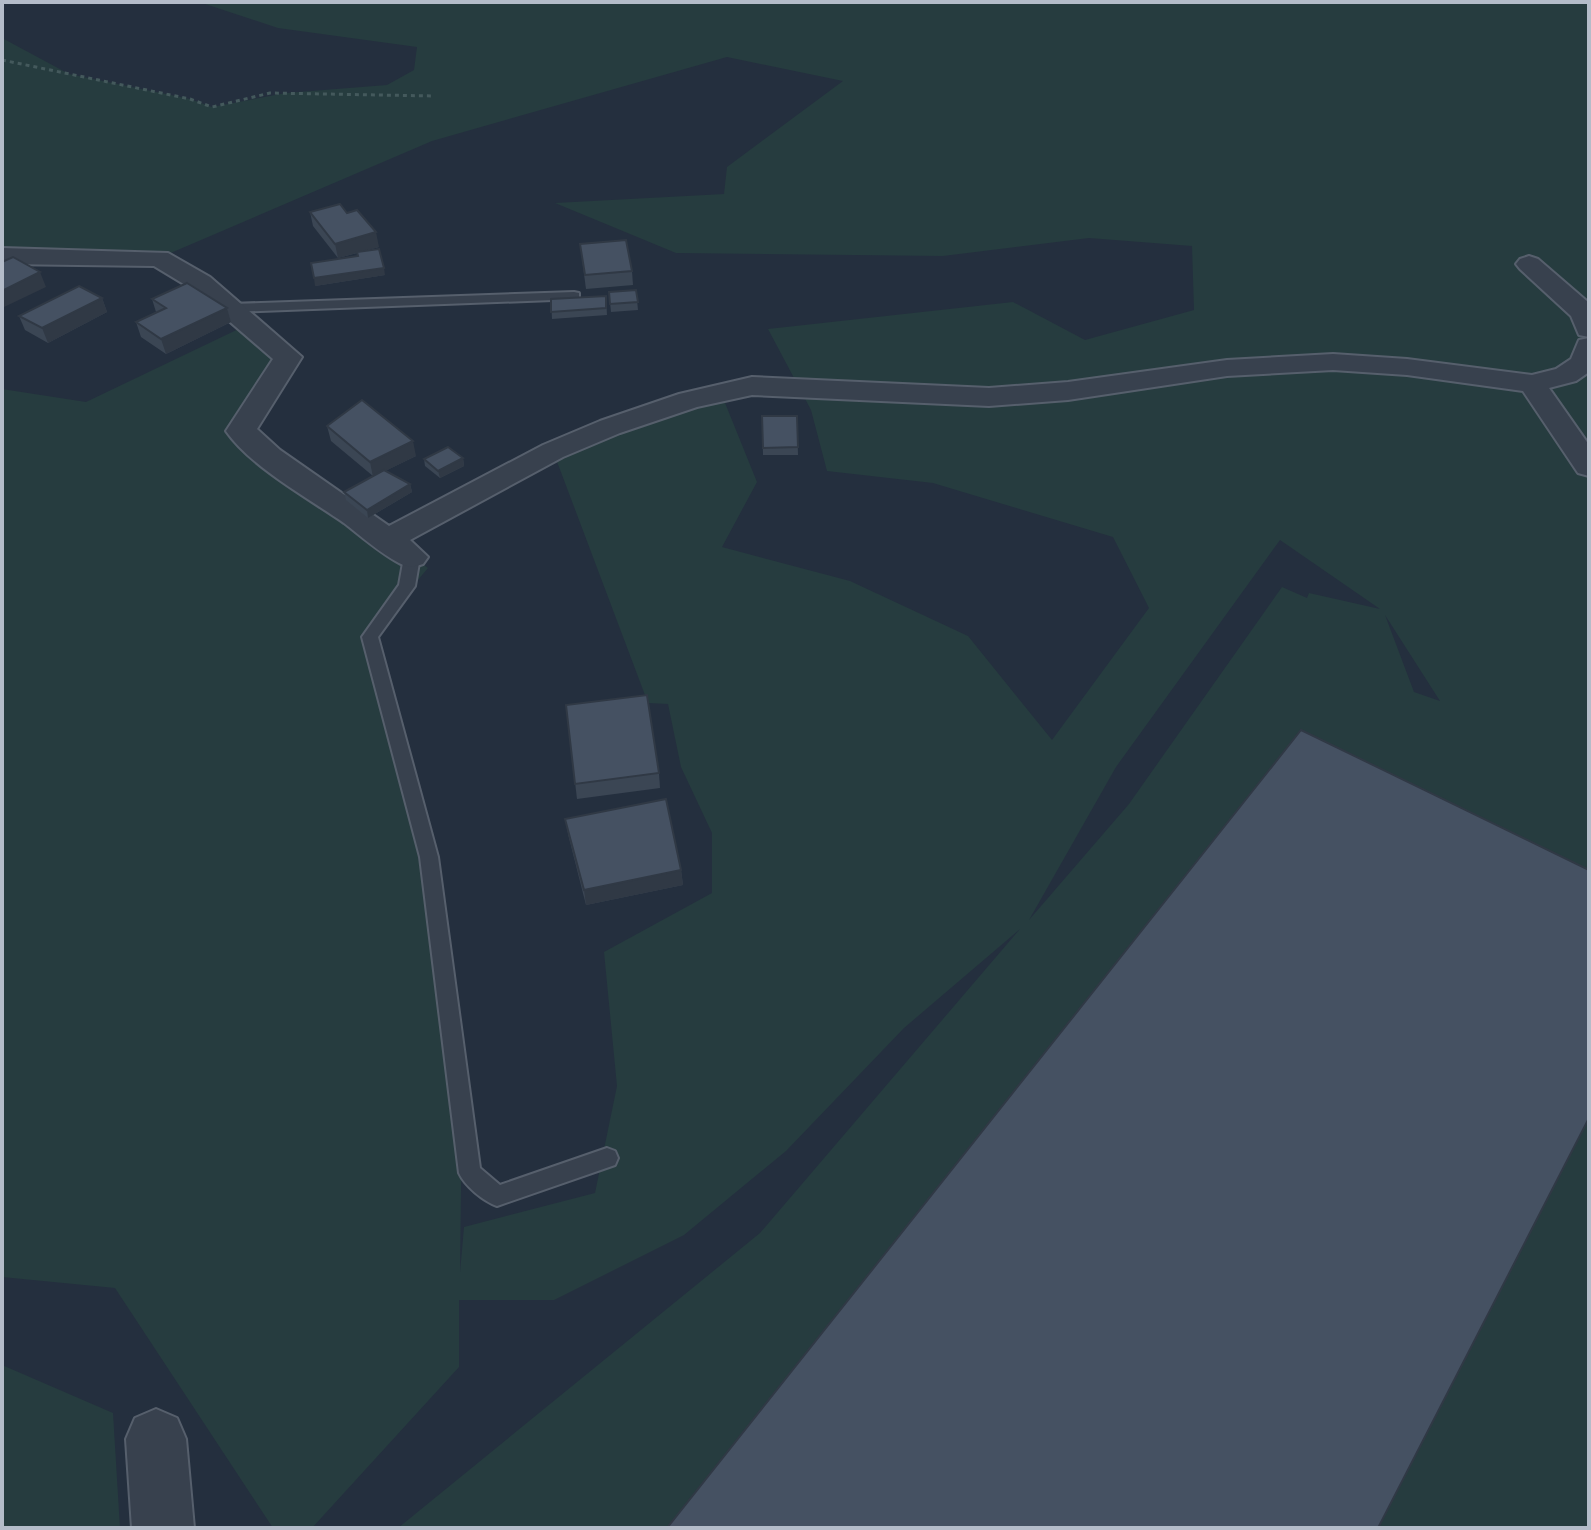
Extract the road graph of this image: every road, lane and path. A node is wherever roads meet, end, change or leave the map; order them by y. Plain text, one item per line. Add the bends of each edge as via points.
1 (2, 60) edge
2 (434, 96) dead end
3 (2, 256) edge
4 (1529, 264) dead end
5 (574, 296) edge
6 (231, 308) junction
7 (1589, 329) edge
8 (1589, 346) edge
9 (1532, 384) junction
10 (1589, 467) edge
11 (386, 540) junction
12 (412, 557) joint
13 (607, 1158) dead end
14 (156, 1439) dead end
15 (163, 1528) edge

1 - 2 path via 212,107 270,93
3 - 6 street via 159,258
4 - 7 street via 1584,313
5 - 6 lane
6 - 11 street via 288,357 241,431
8 - 9 street via 1583,363 1566,375
9 - 10 street
9 - 11 street via 1333,362 1227,368 989,397 752,386 689,400 610,427 553,451
11 - 12 street
12 - 13 lane via 407,586 370,637 429,857 470,1173 497,1196
14 - 15 street

